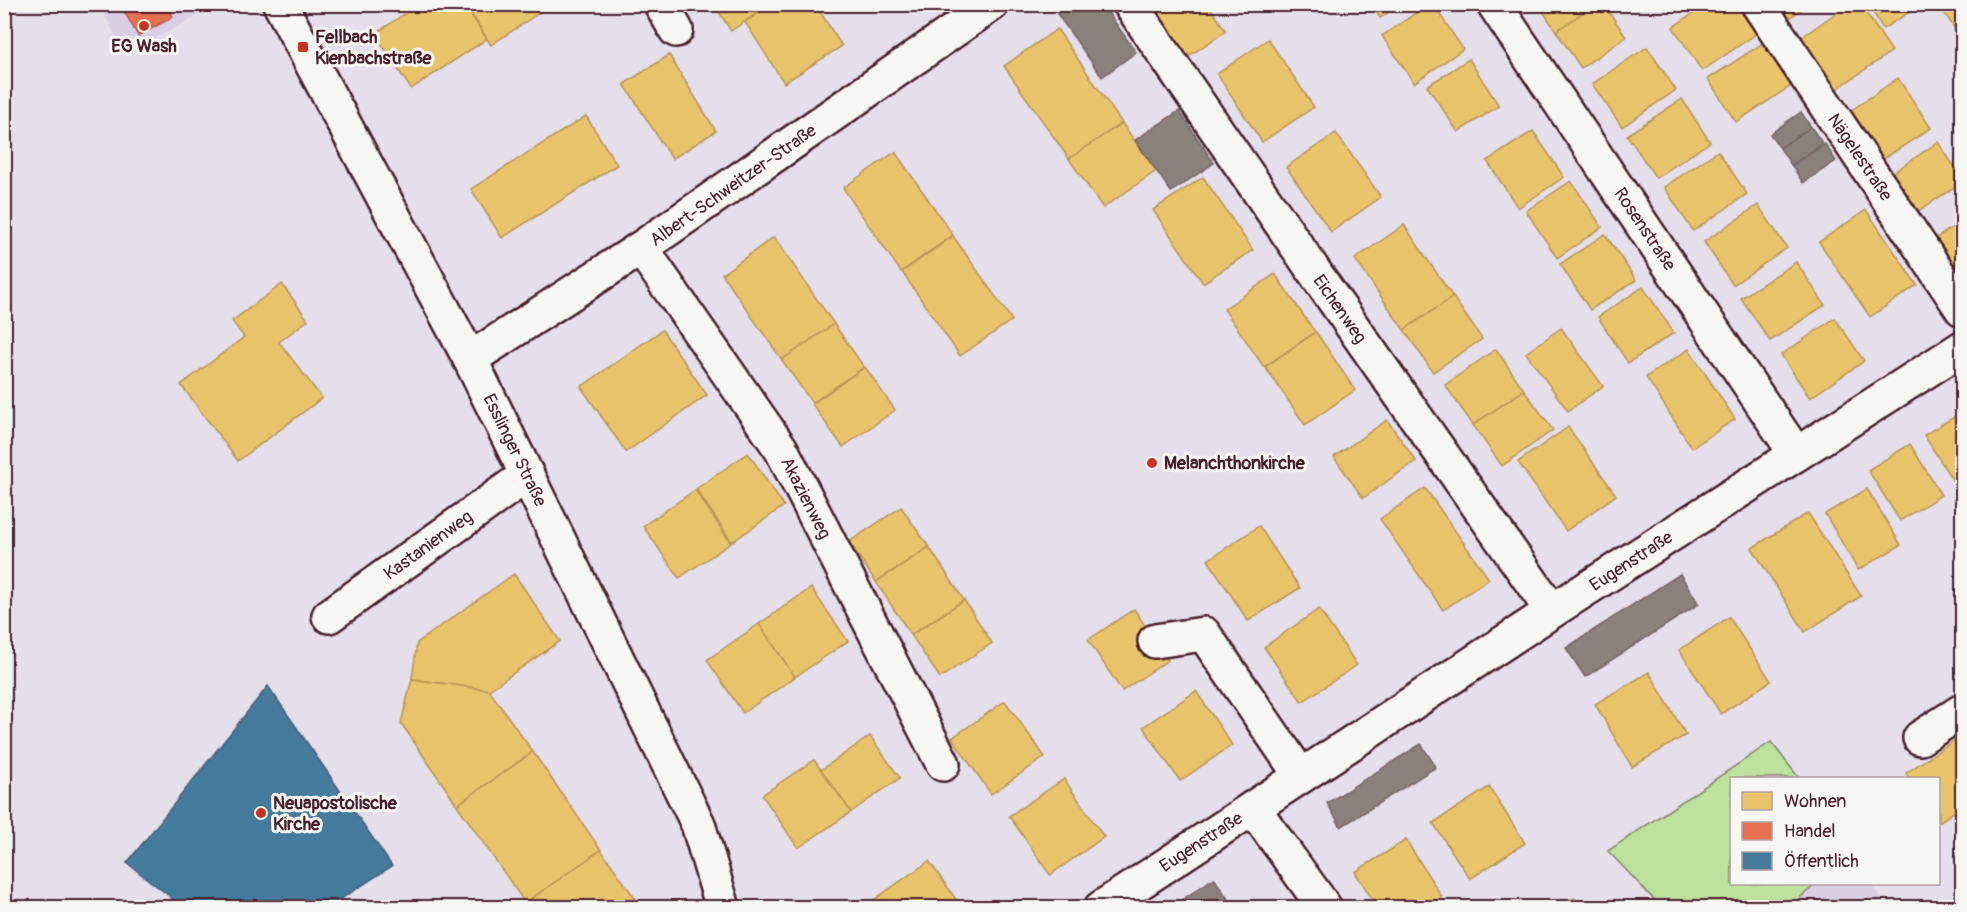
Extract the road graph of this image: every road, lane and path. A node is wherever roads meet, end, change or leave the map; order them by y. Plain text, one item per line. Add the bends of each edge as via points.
1 (280, 4) edge
2 (992, 4) edge
3 (1130, 4) edge
4 (1494, 4) edge
5 (1758, 4) edge
6 (641, 248) junction
7 (1962, 309) edge
8 (1962, 348) edge
9 (470, 359) junction
10 (1796, 454) junction
11 (527, 475) junction
12 (1552, 611) junction
13 (329, 616) dead end
14 (1155, 640) dead end
15 (1962, 711) edge
16 (1920, 738) dead end
17 (943, 764) dead end
18 (1301, 776) junction
19 (1253, 808) junction
20 (723, 908) edge
21 (1101, 908) edge
22 (1325, 908) edge

1 - 9 street, Esslinger Straße
2 - 6 street, Albert-Schweitzer-Straße
3 - 12 street, Eichenweg
4 - 10 street, Rosenstraße
5 - 7 street, Nägelestraße
6 - 9 street, Albert-Schweitzer-Straße
6 - 17 street, Akazienweg via 781,449
8 - 10 street, Eugenstraße
9 - 11 street, Esslinger Straße
10 - 12 street, Eugenstraße
11 - 13 street, Kastanienweg
11 - 20 street, Esslinger Straße via 698,824
12 - 18 street, Eugenstraße
14 - 18 street via 1204,634
15 - 16 street
18 - 19 street, Eugenstraße
19 - 21 street, Eugenstraße
19 - 22 street

